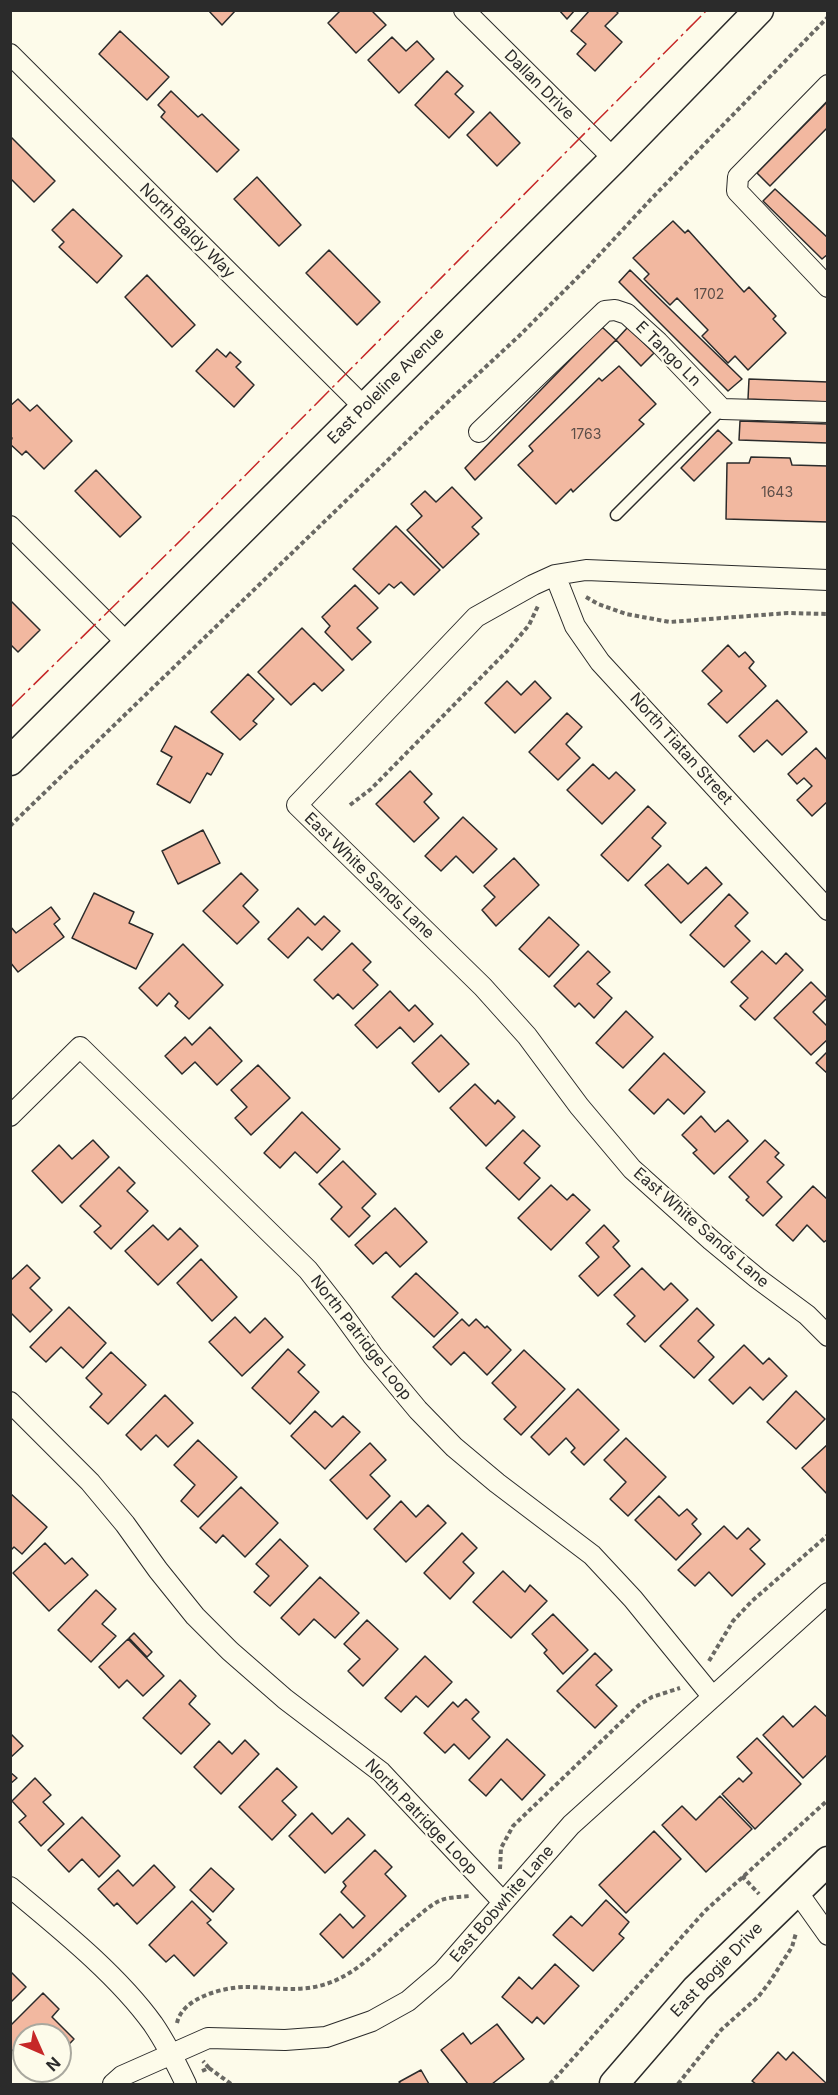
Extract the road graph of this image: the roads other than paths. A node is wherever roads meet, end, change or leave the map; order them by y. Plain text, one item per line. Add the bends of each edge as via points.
1 (464, 10) edge
2 (759, 10) edge
3 (10, 54) edge
4 (828, 85) edge
5 (614, 159) junction
6 (828, 287) edge
7 (364, 408) junction
8 (722, 409) junction
9 (828, 412) edge
10 (479, 432) dead end
11 (616, 515) dead end
12 (10, 526) edge
13 (555, 574) junction
14 (828, 580) edge
15 (128, 644) junction
16 (10, 761) edge
17 (828, 910) edge
18 (10, 1116) edge
19 (828, 1336) edge
20 (10, 1402) edge
21 (828, 1593) edge
22 (712, 1696) junction
23 (828, 1861) edge
24 (10, 1887) edge
25 (796, 1890) junction
26 (503, 1902) junction
27 (828, 1935) edge
28 (172, 2053) junction
29 (113, 2085) edge
30 (186, 2085) edge
31 (614, 2085) edge

1 - 5 street, Dallan Drive
2 - 5 main road, East Poleline Avenue
3 - 7 street, North Baldy Way
4 - 6 street via 738,177 736,191
5 - 7 main road, East Poleline Avenue
7 - 15 main road, East Poleline Avenue
8 - 9 street
8 - 10 street, E Tango Ln via 658,342 627,314 615,310 605,311
8 - 11 lane
12 - 15 street
13 - 14 street, East White Sands Lane via 586,570
13 - 17 street, North Tiatan Street via 575,626 600,662
13 - 19 street, East White Sands Lane via 476,617 297,806 483,987 632,1169 679,1213
15 - 16 main road, East Poleline Avenue
18 - 22 street, North Patridge Loop via 80,1047 308,1270 418,1410 454,1447 592,1555
20 - 26 street, North Patridge Loop via 90,1482 195,1616 230,1652 381,1773
21 - 22 street, East Bobwhite Lane
22 - 26 street, East Bobwhite Lane via 571,1825
23 - 25 main road, East Bogie Drive
24 - 28 street via 129,1995
25 - 27 street
25 - 31 main road, East Bogie Drive via 696,1989
26 - 28 street, East Bobwhite Lane via 443,1971 408,2001 372,2021 326,2037 208,2038
28 - 29 street, East Bobwhite Lane via 122,2076
28 - 30 street

